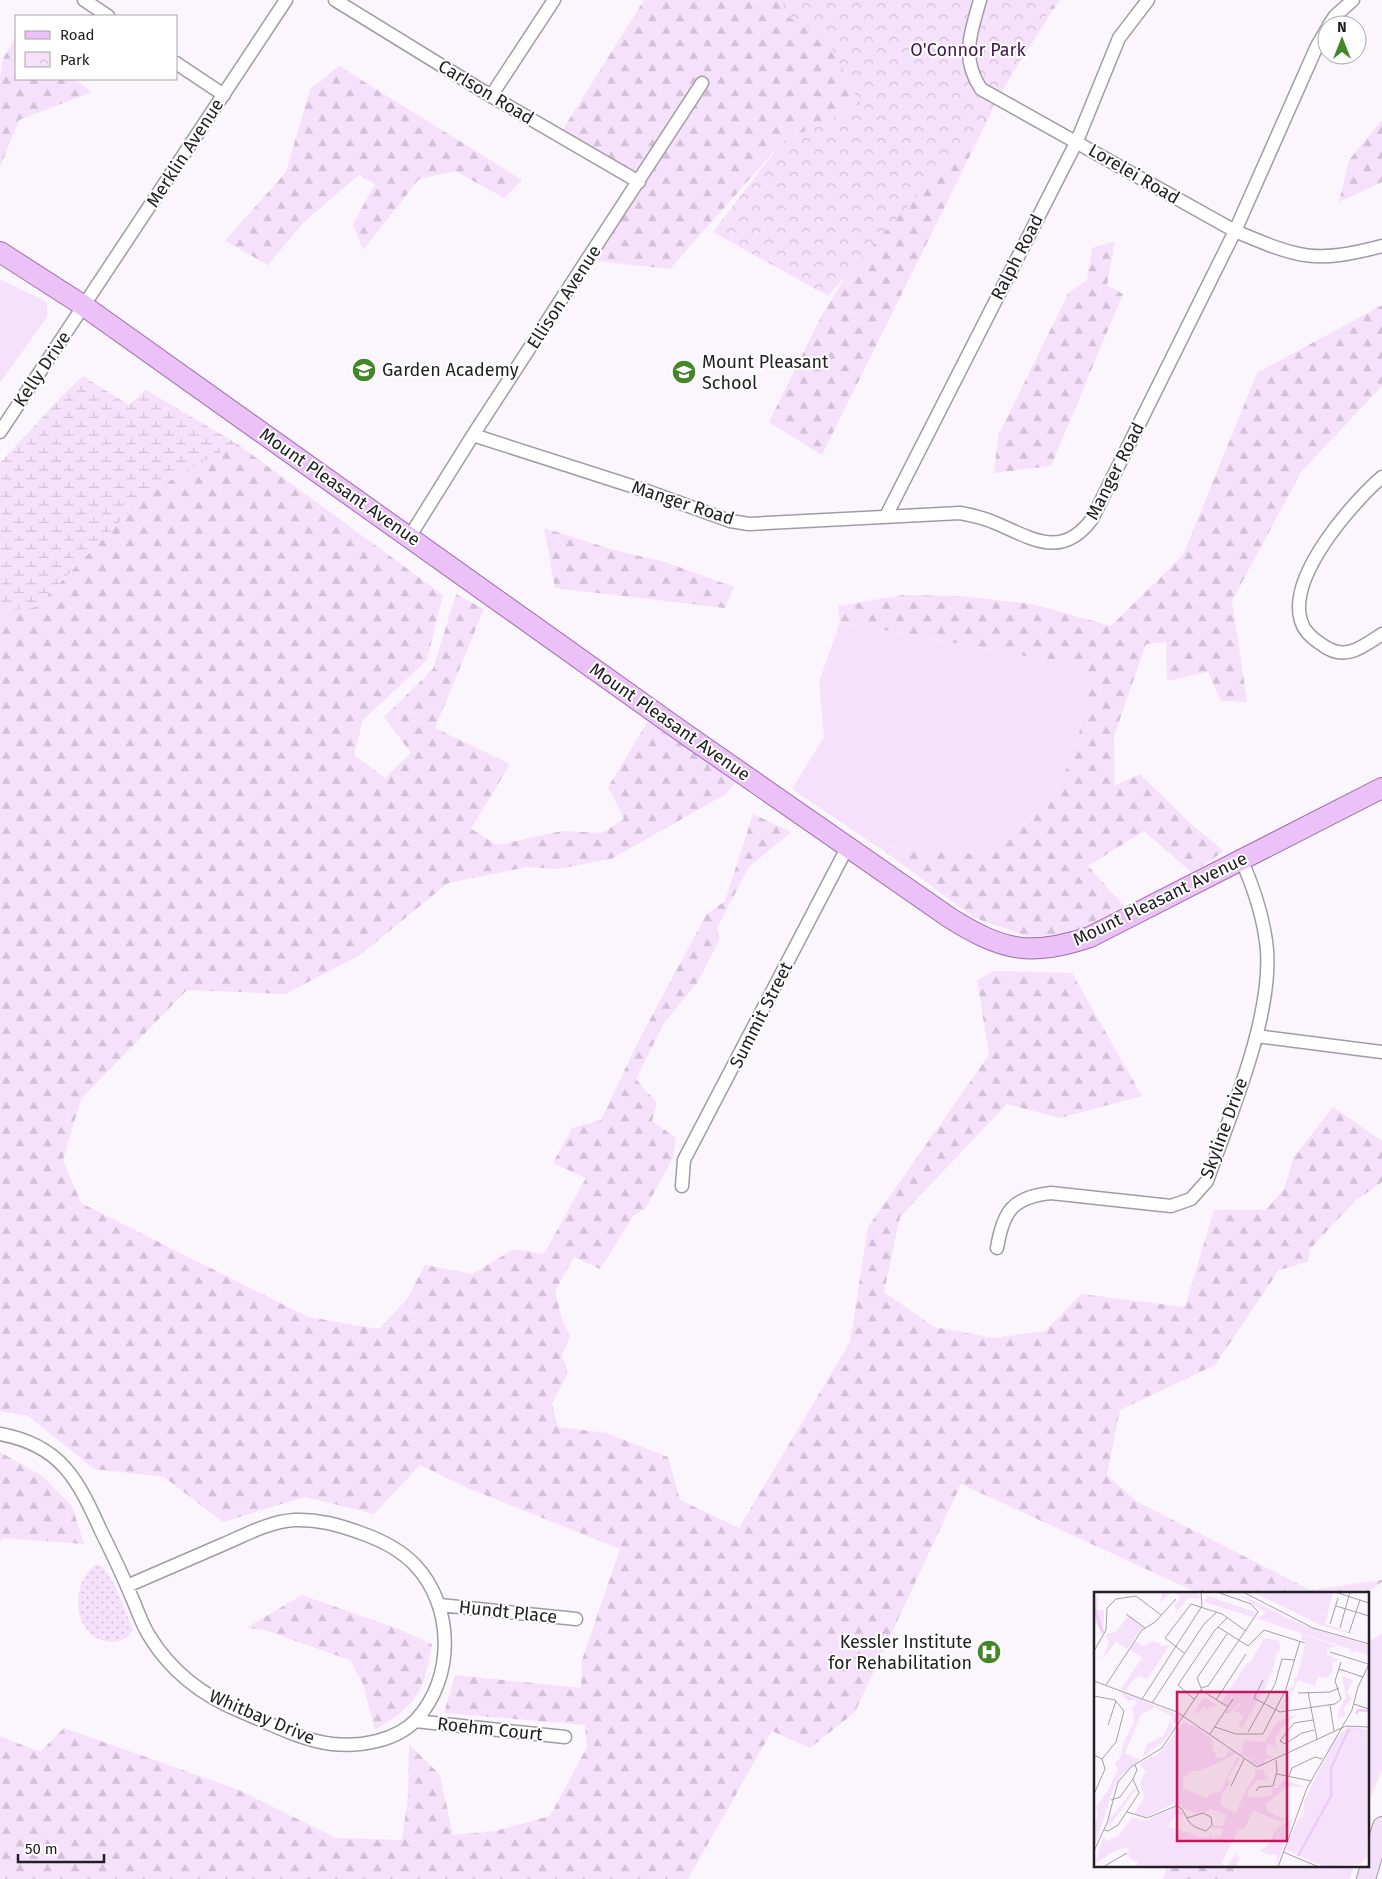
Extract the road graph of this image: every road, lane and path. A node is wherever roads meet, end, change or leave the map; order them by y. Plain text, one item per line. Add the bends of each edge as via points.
1 (84, 0) edge
2 (286, 0) edge
3 (335, 0) edge
4 (554, 0) edge
5 (980, 0) edge
6 (1148, 0) edge
7 (1353, 0) edge
8 (106, 15) edge
9 (1336, 15) edge
10 (1317, 46) edge
11 (178, 64) edge
12 (702, 83) dead end
13 (224, 95) junction
14 (491, 96) junction
15 (1077, 141) junction
16 (639, 182) junction
17 (1235, 231) junction
18 (1382, 246) edge
19 (0, 252) edge
20 (84, 306) junction
21 (0, 432) edge
22 (473, 435) junction
23 (1382, 477) edge
24 (886, 516) junction
25 (410, 536) junction
26 (1382, 634) edge
27 (1382, 788) edge
28 (848, 846) junction
29 (1241, 859) junction
30 (1256, 1036) junction
31 (1382, 1052) edge
32 (682, 1186) dead end
33 (997, 1248) dead end
34 (0, 1434) edge
35 (127, 1586) junction
36 (440, 1604) junction
37 (576, 1619) dead end
38 (415, 1721) junction
39 (565, 1736) dead end
40 (1382, 1826) edge
41 (1370, 1866) edge
42 (1370, 1866) edge
43 (1366, 1879) edge

1 - 8 street
2 - 13 street, Merklin Avenue
3 - 14 street, Carlson Road
4 - 14 street
5 - 15 street, Lorelei Road via 971,34 968,59 971,74 981,88
6 - 15 street, Ralph Road via 1119,38
7 - 9 street
10 - 17 street, Manger Road
11 - 13 street
12 - 16 street, Ellison Avenue
13 - 20 street, Merklin Avenue
14 - 16 street, Carlson Road
15 - 17 street, Lorelei Road
15 - 24 street, Ralph Road
16 - 22 street, Ellison Avenue
17 - 18 street, Lorelei Road via 1291,254 1310,258 1333,257
17 - 24 street, Manger Road via 1092,519 1083,531 1068,540 1037,542 978,516 960,513
19 - 20 main road, Mount Pleasant Avenue
20 - 21 street, Kelly Drive
20 - 25 main road, Mount Pleasant Avenue
22 - 24 street, Manger Road via 490,438 730,521 749,524
22 - 25 street, Ellison Avenue
23 - 26 street via 1346,513 1326,541 1307,576 1299,611 1304,628 1332,651 1349,653
25 - 28 main road, Mount Pleasant Avenue via 681,731
27 - 29 main road, Mount Pleasant Avenue
28 - 29 main road, Mount Pleasant Avenue via 975,934 994,943 1032,949 1090,937
28 - 32 street, Summit Street via 684,1160
29 - 30 street, Skyline Drive via 1260,908 1267,952 1265,989
30 - 31 street
30 - 33 street, Skyline Drive via 1207,1181 1195,1195 1172,1206 1157,1206 1050,1193 1033,1195 1020,1202 1002,1222
34 - 35 street, Whitbay Drive via 28,1442 50,1454 68,1470 87,1500
35 - 36 street, Whitbay Drive via 268,1525 312,1520 330,1522 389,1545 415,1565
35 - 38 street, Whitbay Drive via 148,1635 177,1673 222,1704 332,1744 370,1743 388,1738
36 - 37 street, Hundt Place
36 - 38 street, Whitbay Drive via 445,1637 442,1668 434,1692
38 - 39 street, Roehm Court
40 - 41 main road
42 - 43 main road

